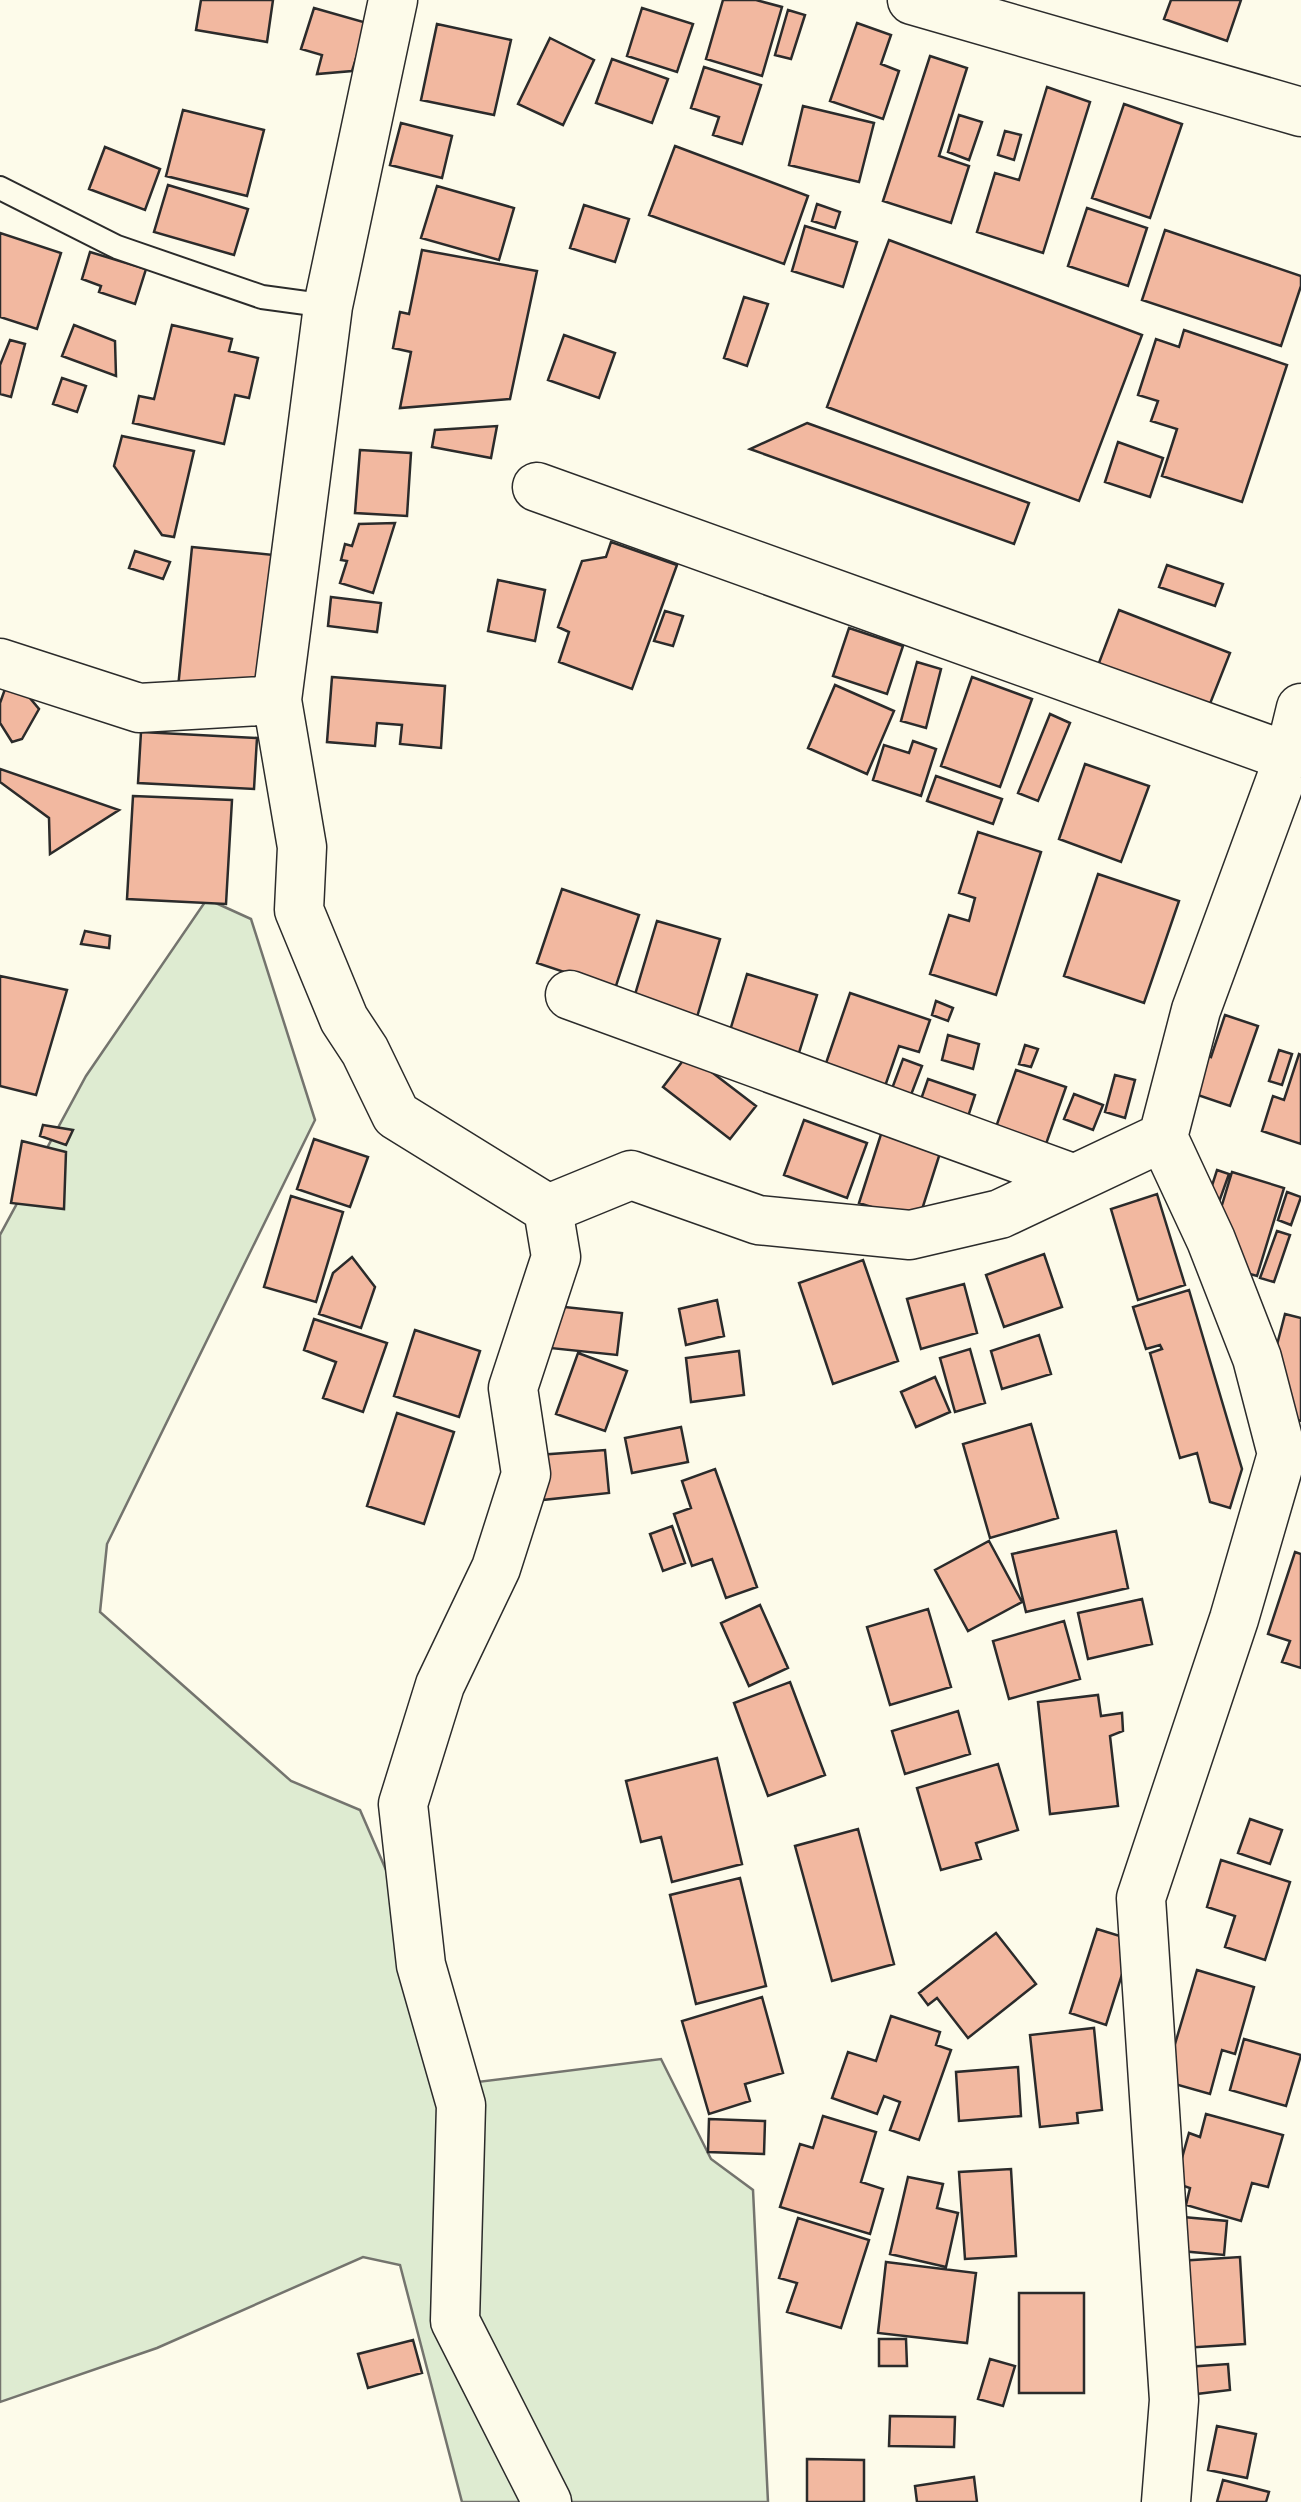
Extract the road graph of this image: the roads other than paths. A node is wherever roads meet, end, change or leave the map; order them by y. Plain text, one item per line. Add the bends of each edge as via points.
1 (393, 0) edge
2 (912, 0) edge
3 (1301, 112) edge
4 (0, 188) edge
5 (328, 306) junction
6 (537, 487) dead end
7 (0, 663) edge
8 (278, 700) junction
9 (1301, 708) edge
10 (1289, 758) junction
11 (570, 996) dead end
12 (1163, 1137) junction
13 (1072, 1178) junction
14 (548, 1209) junction
15 (548, 2502) edge
16 (1166, 2502) edge

1 - 5 street
2 - 3 street
4 - 5 lane via 118,247 262,297
5 - 8 street
6 - 10 street
7 - 8 street via 139,708
8 - 14 street via 302,847 298,910 344,1019 396,1115
9 - 10 street
10 - 12 street via 1196,1010
11 - 13 street
12 - 13 street
12 - 16 street via 1257,1358 1282,1454 1141,1898 1174,2400
13 - 14 street via 1000,1214 910,1235 758,1220 631,1175
14 - 15 street via 556,1256 514,1388 526,1474 496,1568 440,1685 403,1804 421,1965 460,2105 455,2322

